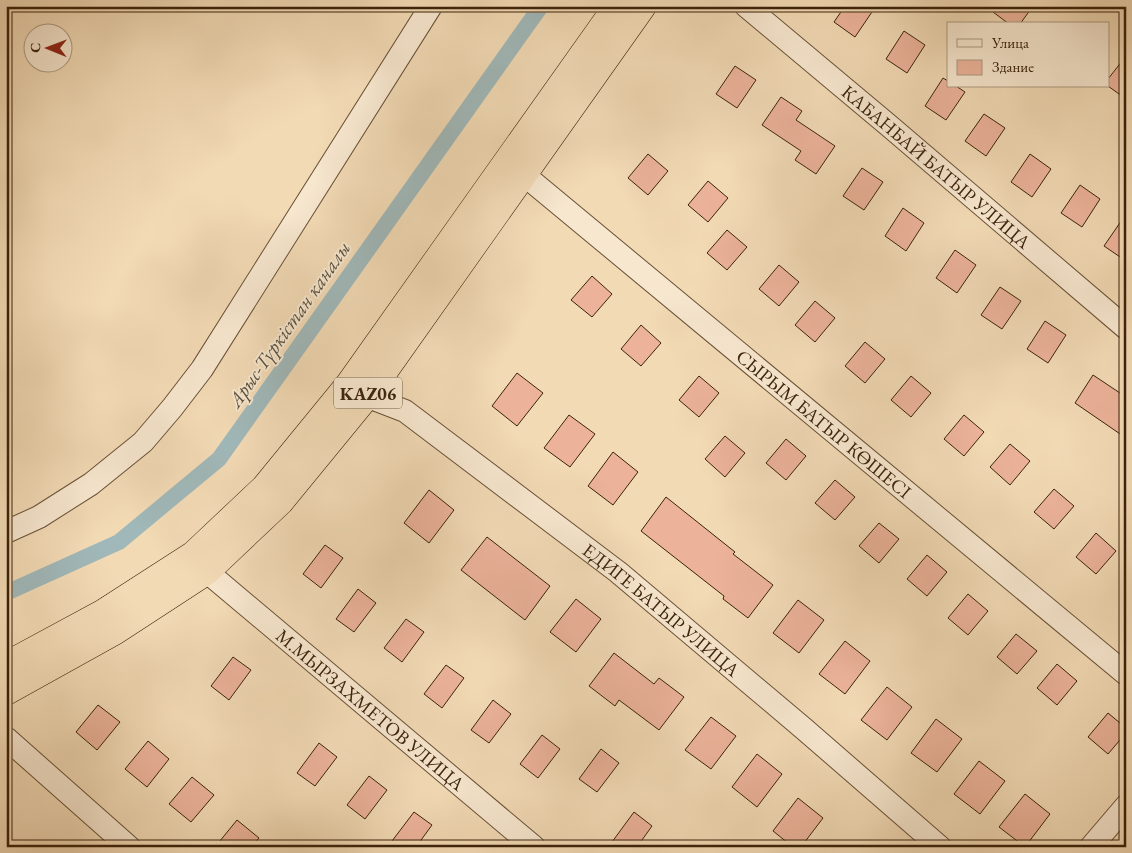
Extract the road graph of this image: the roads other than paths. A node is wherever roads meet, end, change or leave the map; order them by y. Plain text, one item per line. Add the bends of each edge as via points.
1 (431, 6) edge
2 (618, 6) edge
3 (642, 6) edge
4 (746, 6) edge
5 (523, 174) junction
6 (1126, 328) edge
7 (366, 396) junction
8 (6, 532) edge
9 (206, 571) junction
10 (6, 666) edge
11 (1126, 674) edge
12 (6, 691) edge
13 (6, 738) edge
14 (1126, 806) edge
15 (129, 847) edge
16 (534, 847) edge
17 (940, 847) edge
18 (1091, 847) edge

1 - 8 street via 202,369 172,408 143,442 91,484 39,517
2 - 10 highway, KАZ06 via 350,384 265,488 194,555 104,613
3 - 5 highway, KАZ06
4 - 6 street, КАБАНБАЙ БАТЫР УЛИЦА
5 - 7 highway, KАZ06
5 - 11 street, СЫРЫМ БАТЫР КӨШЕСІ
7 - 9 highway, KАZ06 via 280,501
7 - 17 street, ЕДИГЕ БАТЫР УЛИЦА via 405,411 618,572
9 - 12 highway, KАZ06 via 114,631
9 - 16 street, М.МЫРЗАХМЕТОВ УЛИЦА
13 - 15 street
14 - 18 street

